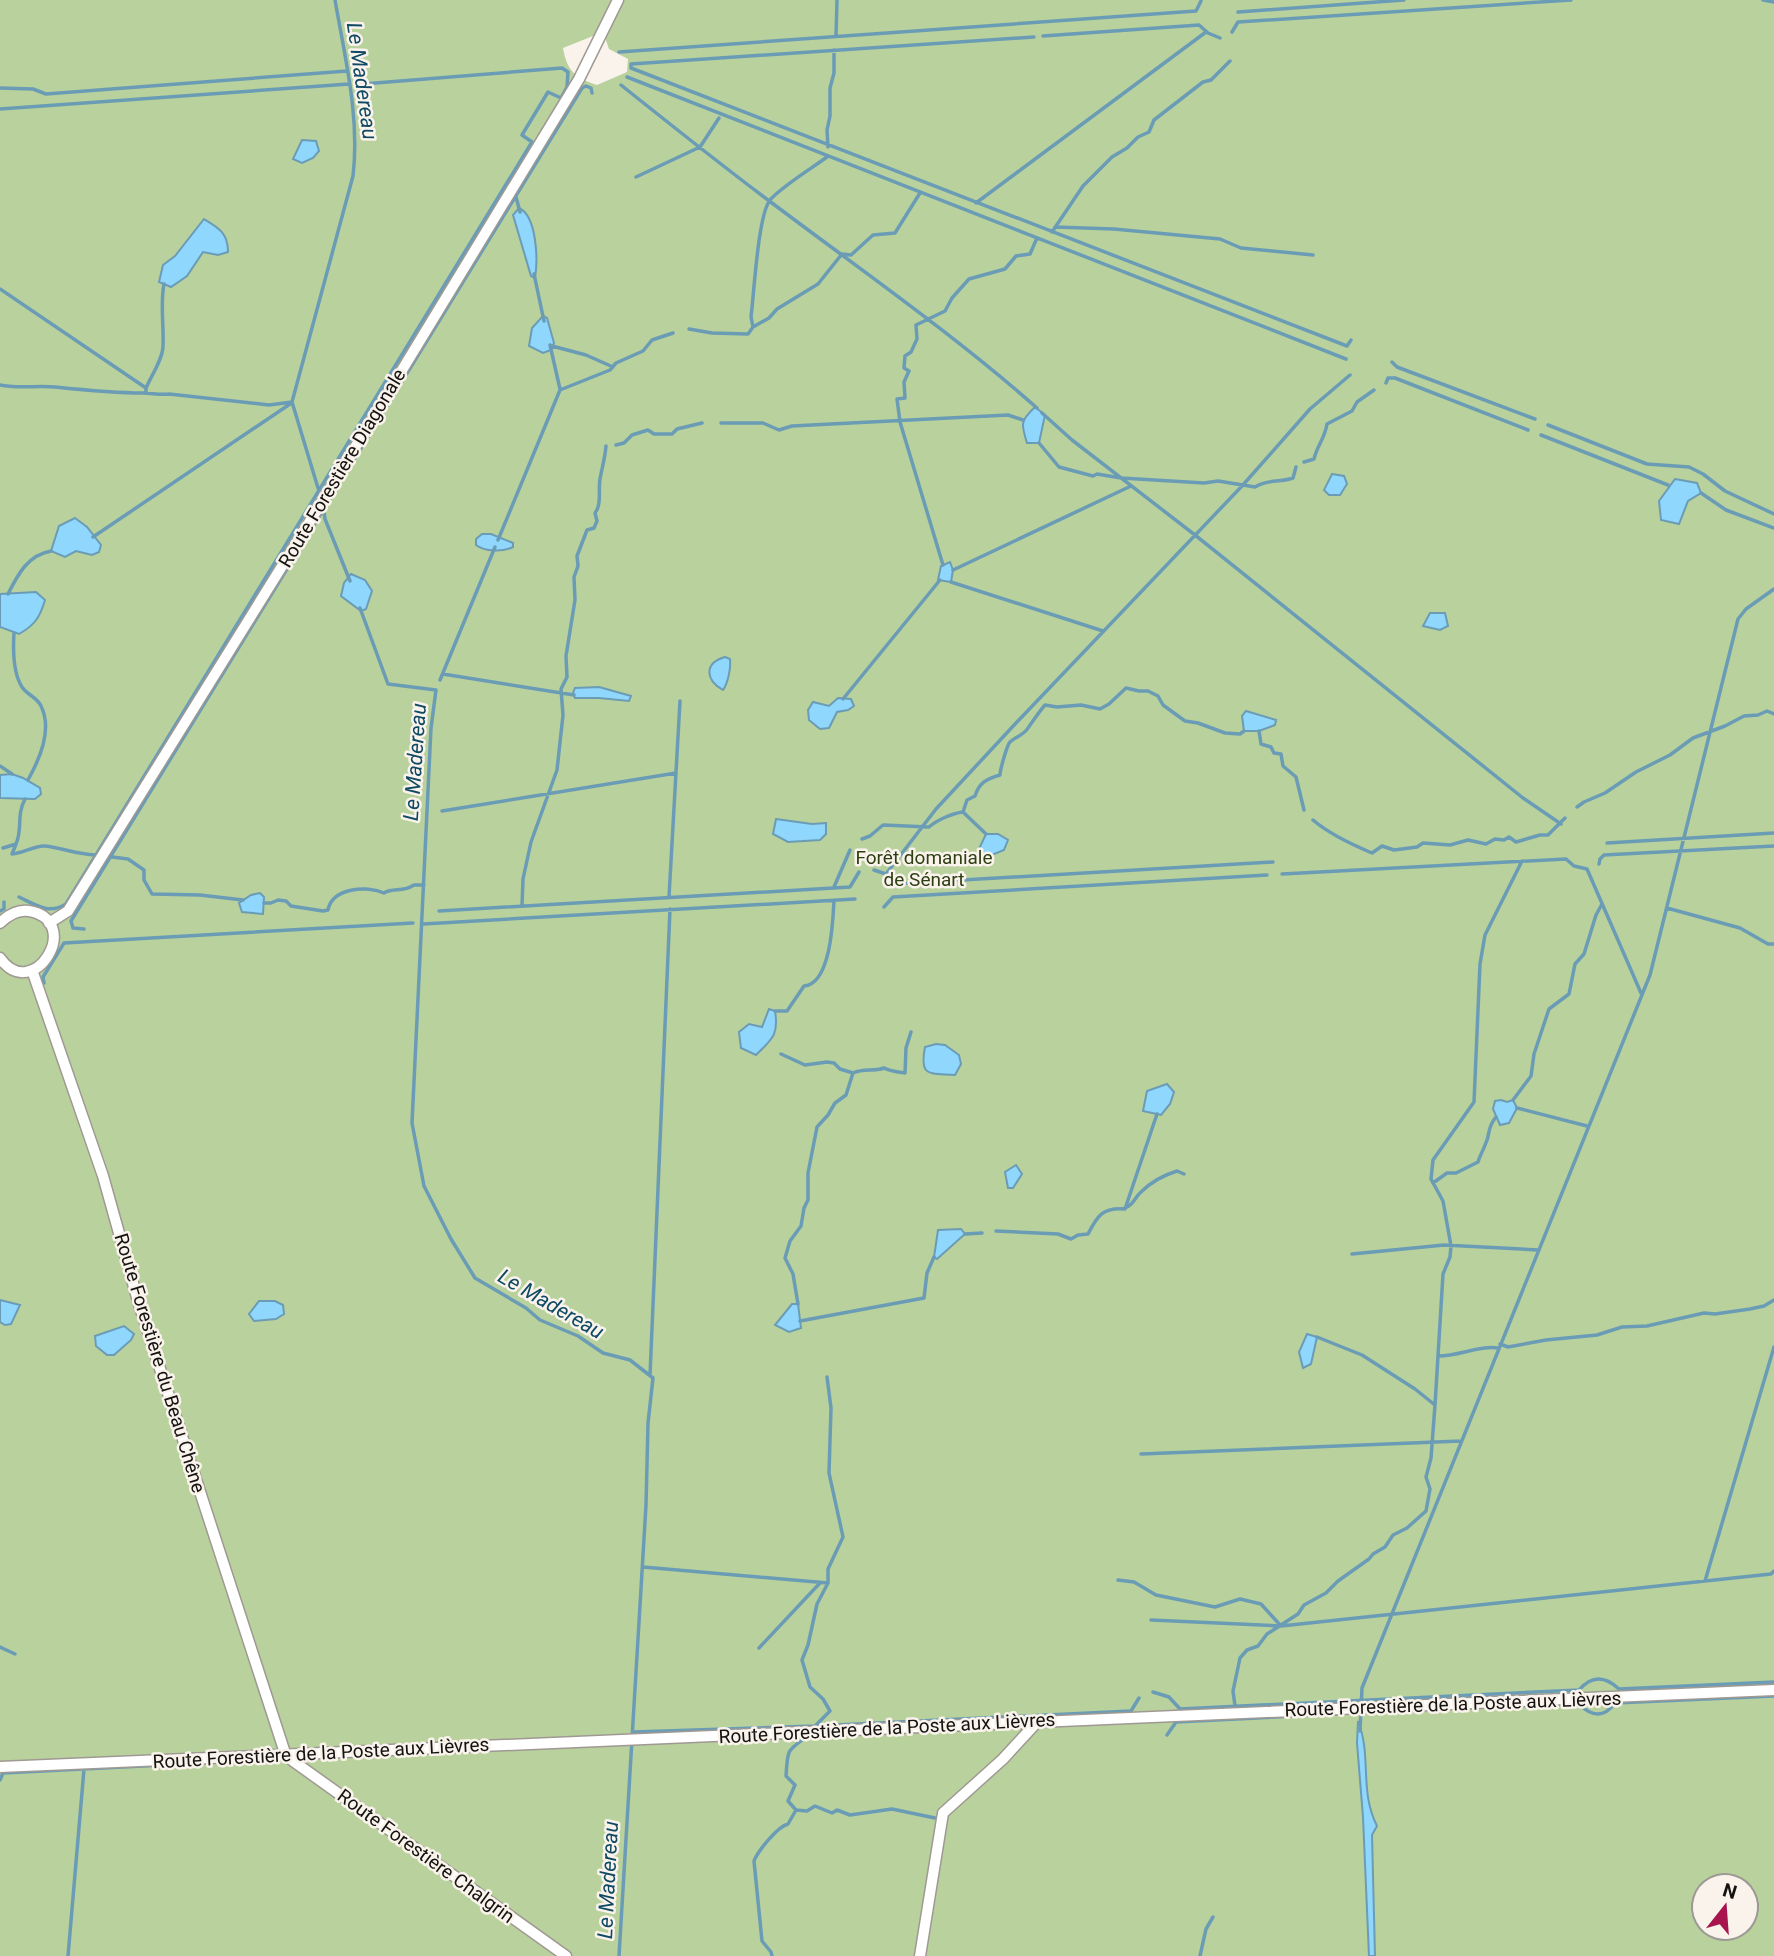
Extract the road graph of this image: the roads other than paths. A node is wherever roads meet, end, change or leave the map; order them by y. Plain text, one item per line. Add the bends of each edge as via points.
1 (618, 0) edge
2 (0, 923) edge
3 (49, 923) junction
4 (1, 963) edge
5 (32, 970) junction
6 (1774, 1690) edge
7 (1037, 1722) junction
8 (286, 1756) junction
9 (0, 1767) edge
10 (566, 1956) edge
11 (920, 1956) edge

1 - 3 street, Route Forestière Diagonale via 579,79 320,505 68,911
2 - 3 street via 17,911 30,911
3 - 5 street via 54,938 50,955
4 - 5 street
5 - 8 street, Route Forestière du Beau Chêne via 103,1176 138,1301
6 - 7 street, Route Forestière de la Poste aux Lièvres
7 - 8 street, Route Forestière de la Poste aux Lièvres
7 - 11 street via 943,1813
8 - 9 street, Route Forestière de la Poste aux Lièvres
8 - 10 street, Route Forestière Chalgrin

